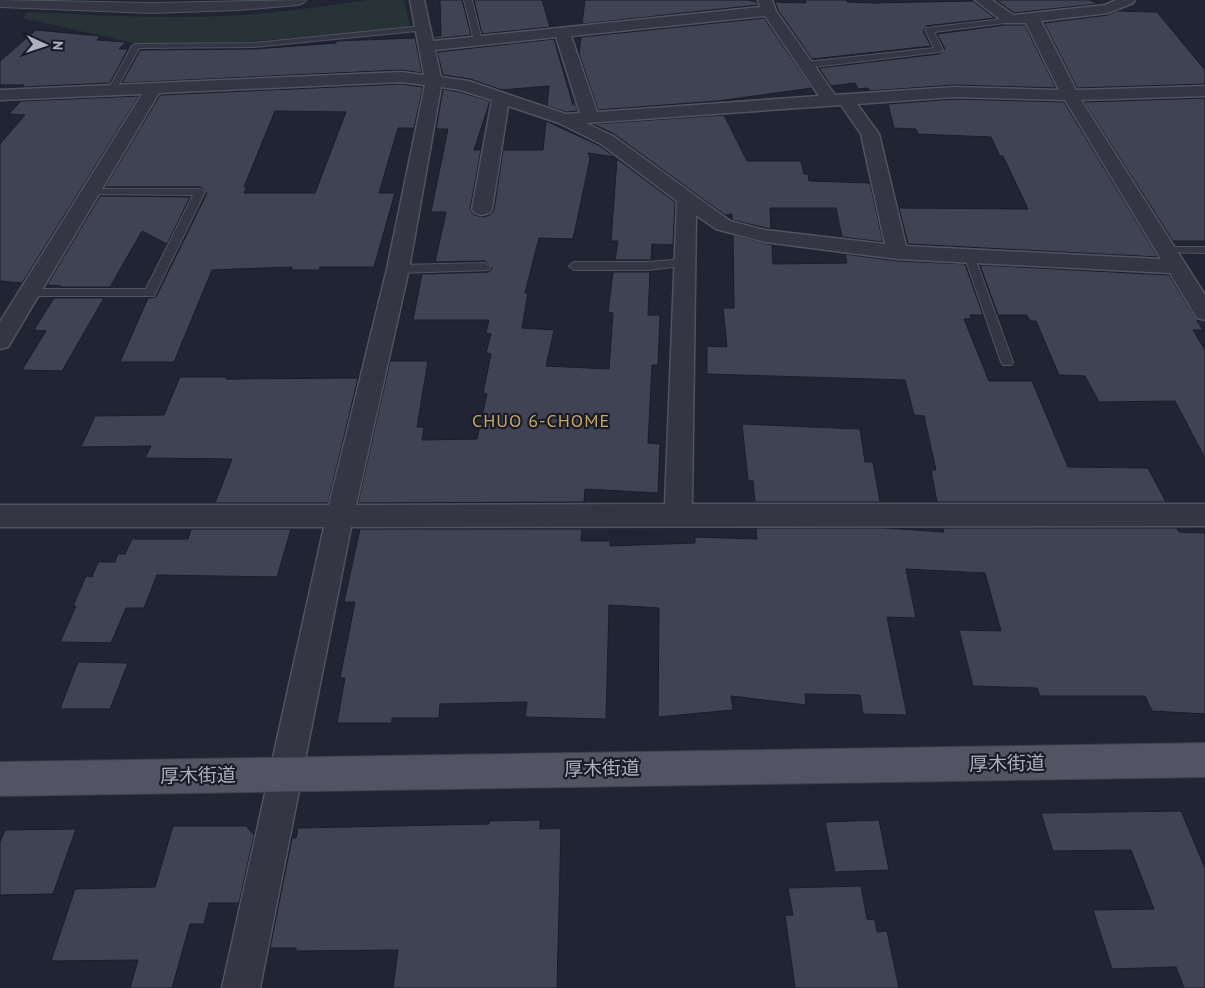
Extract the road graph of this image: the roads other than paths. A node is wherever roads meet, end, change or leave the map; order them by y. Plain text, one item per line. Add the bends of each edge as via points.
1 (298, 0) edge
2 (416, 0) edge
3 (468, 0) edge
4 (982, 0) edge
5 (1128, 0) edge
6 (0, 2) edge
7 (43, 2) edge
8 (767, 6) edge
9 (1031, 17) junction
10 (1010, 20) junction
11 (562, 33) junction
12 (424, 37) junction
13 (478, 41) junction
14 (806, 65) junction
15 (433, 80) junction
16 (153, 89) junction
17 (112, 90) junction
18 (1205, 91) edge
19 (0, 95) edge
20 (1070, 96) junction
21 (501, 98) junction
22 (838, 100) junction
23 (590, 117) junction
24 (566, 119) junction
25 (90, 192) junction
26 (687, 200) junction
27 (482, 209) dead end
28 (1205, 250) edge
29 (897, 252) junction
30 (969, 256) junction
31 (1172, 259) junction
32 (685, 262) junction
33 (574, 266) dead end
34 (485, 267) dead end
35 (398, 269) junction
36 (29, 292) junction
37 (1205, 313) edge
38 (0, 341) edge
39 (1007, 362) dead end
40 (1205, 515) edge
41 (0, 516) edge
42 (340, 516) junction
43 (678, 516) junction
44 (1205, 760) edge
45 (287, 773) junction
46 (0, 779) edge
47 (241, 988) edge

1 - 7 street via 152,8
2 - 12 street
3 - 13 lane
4 - 10 street
5 - 9 street via 1108,9
6 - 7 street
8 - 11 street
8 - 14 street
9 - 10 street
9 - 20 street
10 - 14 lane via 929,30 939,50
11 - 13 street
11 - 23 street
12 - 13 street
12 - 15 street
12 - 17 lane via 252,45 136,46
14 - 22 street
15 - 16 street via 401,77
15 - 21 street via 463,85
15 - 35 street
16 - 17 street
16 - 25 street
17 - 19 street
18 - 20 street
20 - 22 street via 954,92
20 - 31 street
21 - 24 street
21 - 27 street
22 - 23 street
22 - 29 street via 870,134
23 - 24 street
24 - 26 street via 607,140
25 - 36 street
25 - 36 lane via 200,192 150,293
26 - 29 street via 723,225 765,236
26 - 32 street
28 - 31 lane
29 - 30 street
30 - 31 street
30 - 39 lane
31 - 37 street
32 - 33 lane via 648,266
32 - 43 street
34 - 35 lane
35 - 42 street
36 - 38 street
40 - 43 street
41 - 42 street
42 - 43 street
42 - 45 street
44 - 45 main road, 厚木街道
45 - 46 main road, 厚木街道
45 - 47 street

